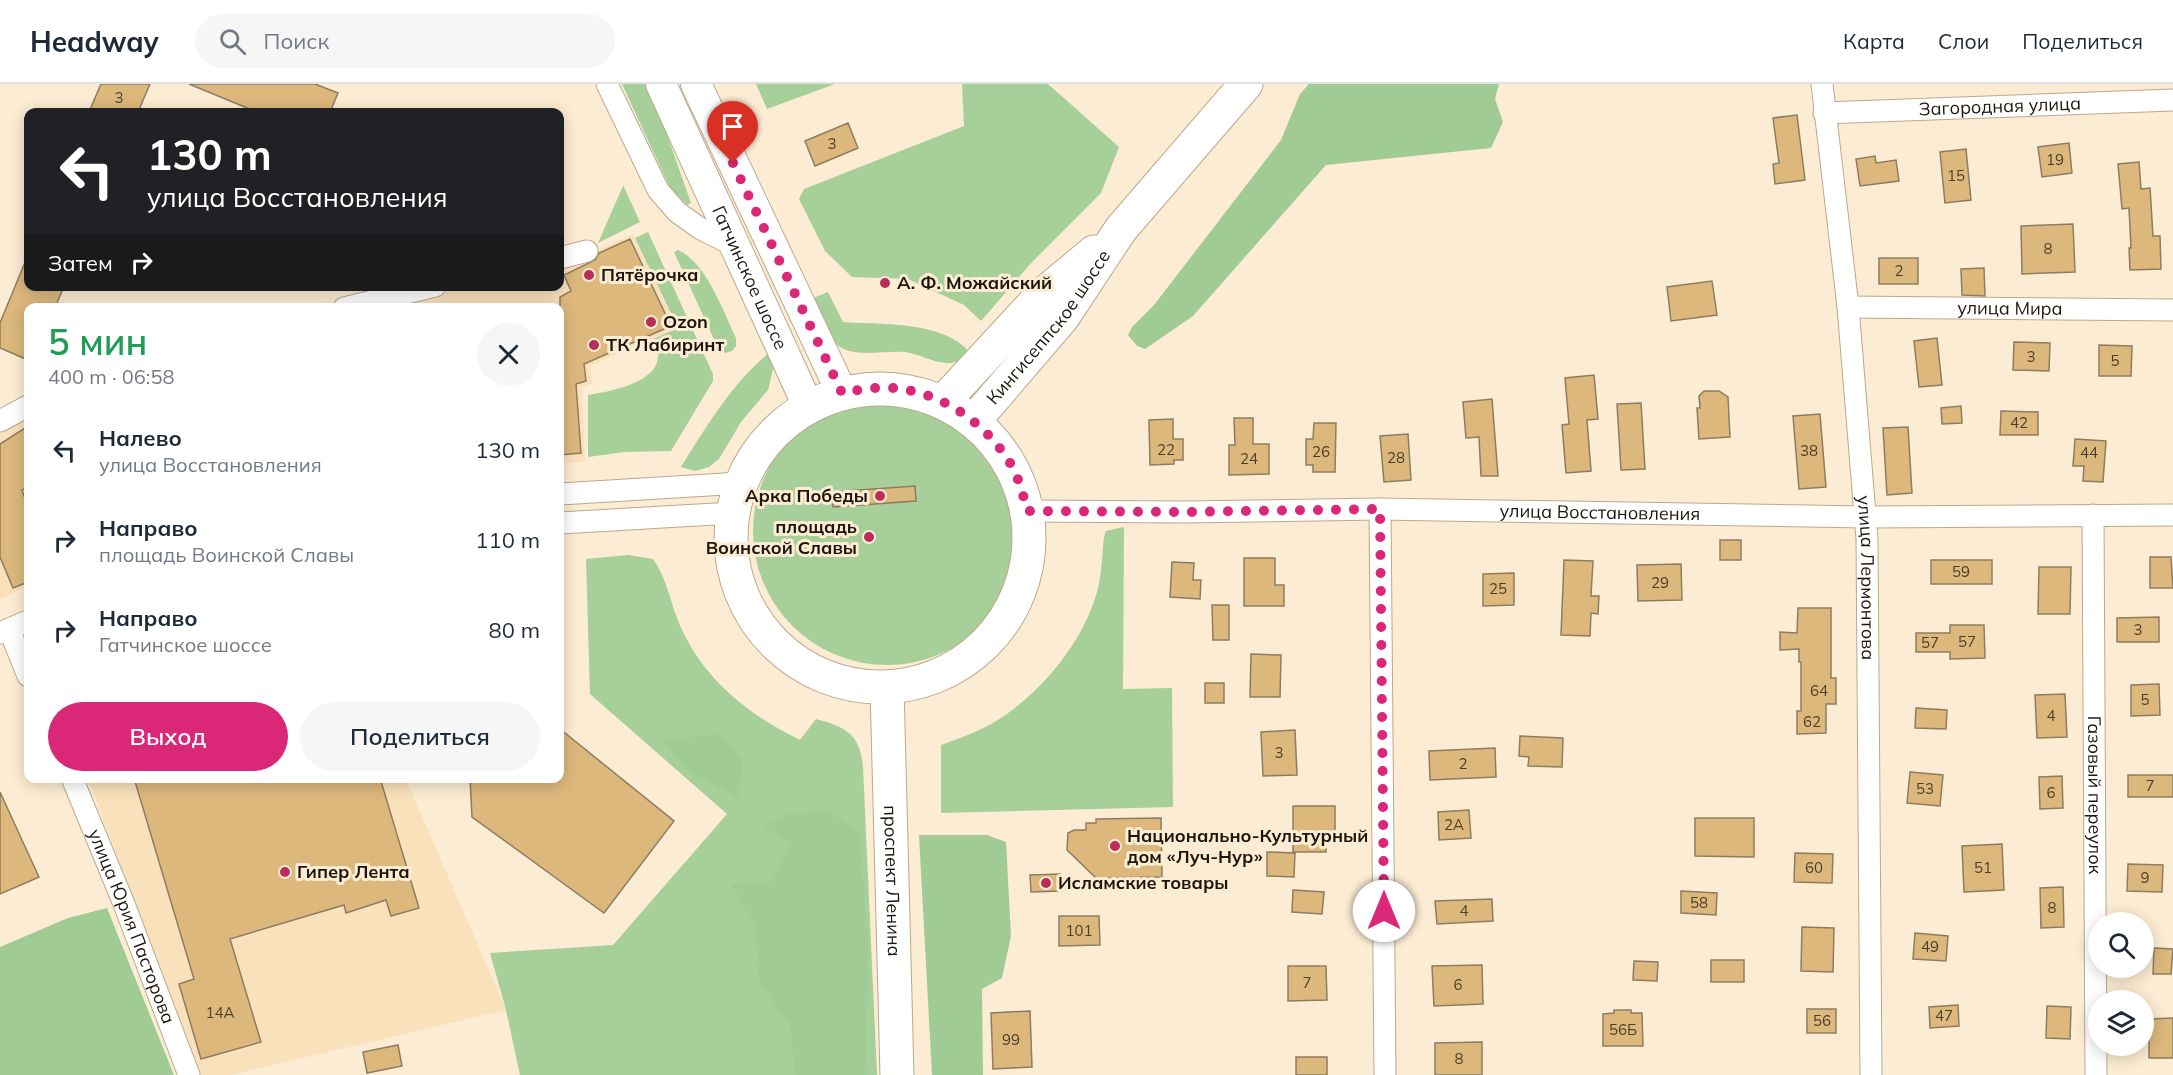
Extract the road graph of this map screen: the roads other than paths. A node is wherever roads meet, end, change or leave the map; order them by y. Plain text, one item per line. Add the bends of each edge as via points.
1 (607, 84) edge
2 (661, 84) edge
3 (696, 84) edge
4 (1246, 84) edge
5 (1822, 84) edge
6 (2142, 92) edge
7 (2173, 100) edge
8 (1824, 113) junction
9 (1121, 229) junction
10 (734, 245) junction
11 (587, 251) dead end
12 (564, 257) edge
13 (414, 291) edge
14 (365, 303) edge
15 (1848, 308) junction
16 (2173, 310) edge
17 (842, 393) junction
18 (943, 402) junction
19 (808, 406) junction
20 (24, 408) edge
21 (0, 421) edge
22 (974, 421) junction
23 (564, 494) edge
24 (736, 498) junction
25 (1380, 509) junction
26 (1027, 511) junction
27 (2093, 515) junction
28 (2173, 515) edge
29 (1865, 517) junction
30 (564, 522) edge
31 (24, 623) edge
32 (4, 631) edge
33 (16, 652) edge
34 (24, 668) edge
35 (887, 687) junction
36 (74, 783) edge
37 (189, 1075) edge
38 (897, 1075) edge
39 (1385, 1075) edge
40 (1870, 1075) edge
41 (2096, 1075) edge

1 - 10 street via 658,190 676,212
2 - 10 main road, Гатчинское шоссе
3 - 17 main road, Гатчинское шоссе
4 - 9 main road, Кингисеппское шоссе
5 - 8 street, улица Лермонтова
6 - 7 street, Загородная улица
6 - 8 street, Загородная улица
8 - 15 street, улица Лермонтова
9 - 18 main road, Кингисеппское шоссе via 1041,296
9 - 22 main road, Кингисеппское шоссе via 1063,317
10 - 19 main road, Гатчинское шоссе
11 - 12 street
13 - 14 street
15 - 16 street, улица Мира
15 - 29 street, улица Лермонтова
17 - 18 main road via 876,388 910,391
17 - 19 main road
18 - 22 main road
19 - 24 main road via 766,441 750,463
20 - 21 street
22 - 26 main road via 1011,465
23 - 24 street
24 - 30 street
24 - 35 main road via 730,539 735,574 751,615 767,636 786,654 834,680
25 - 26 street, улица Восстановления
25 - 29 street, улица Восстановления
25 - 39 street
26 - 35 main road via 1030,538 1022,584 989,640 943,673
27 - 28 street, улица Восстановления
27 - 29 street, улица Восстановления
27 - 41 street, Газовый переулок
29 - 40 street, улица Лермонтова
31 - 32 street
32 - 33 street
33 - 34 street
35 - 38 main road, проспект Ленина
36 - 37 street, улица Юрия Пасторова

